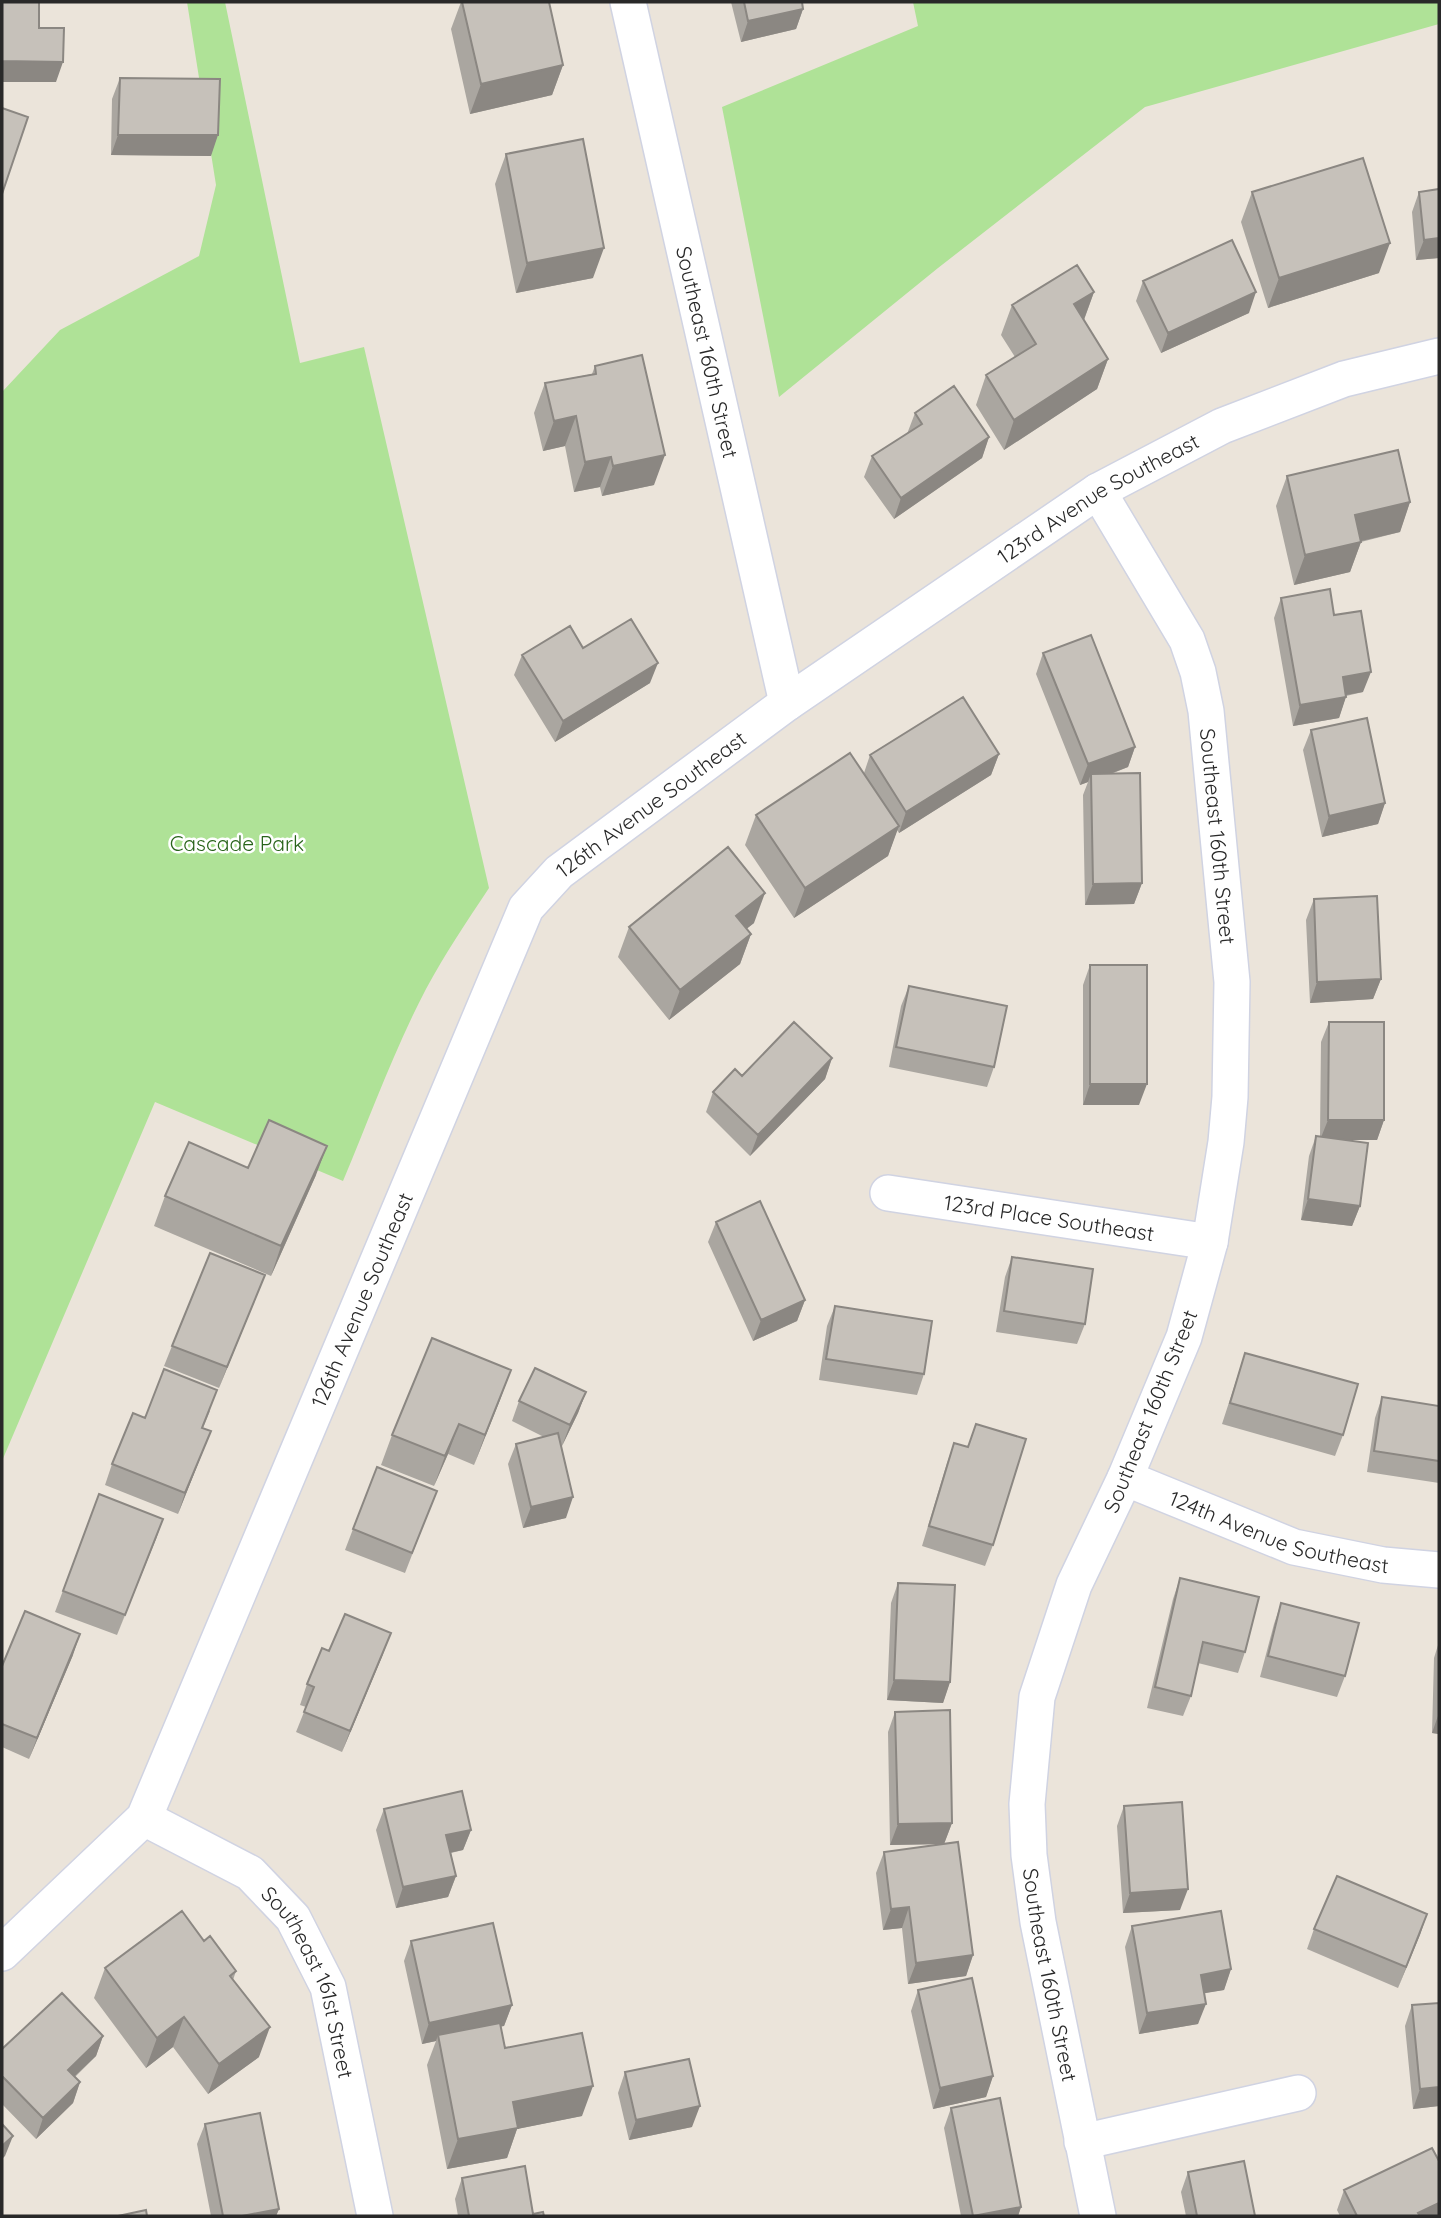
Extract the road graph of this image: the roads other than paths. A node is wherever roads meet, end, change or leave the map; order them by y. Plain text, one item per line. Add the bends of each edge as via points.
1 (628, 2) edge
2 (1439, 356) edge
3 (1098, 491) junction
4 (787, 703) junction
5 (888, 1193) dead end
6 (1210, 1242) junction
7 (1125, 1478) junction
8 (1439, 1570) edge
9 (144, 1818) junction
10 (2, 1953) edge
11 (1298, 2093) dead end
12 (1082, 2142) junction
13 (375, 2216) edge
14 (1098, 2216) edge

1 - 4 street, Southeast 160th Street
2 - 3 street, 123rd Avenue Southeast via 1345,379 1222,426
3 - 4 street, 123rd Avenue Southeast
3 - 6 street, Southeast 160th Street via 1187,640 1206,711 1232,982 1229,1109
4 - 9 street, 126th Avenue Southeast via 559,872 526,908
5 - 6 street, 123rd Place Southeast
6 - 7 street, Southeast 160th Street via 1185,1337
7 - 8 street, 124th Avenue Southeast via 1294,1547 1383,1565
7 - 12 street, Southeast 160th Street via 1074,1585 1037,1697 1027,1804 1038,1922
9 - 10 street, 126th Avenue Southeast
9 - 13 street, Southeast 161st Street via 250,1873 293,1918 328,1987
11 - 12 street
12 - 14 street, Southeast 160th Street

